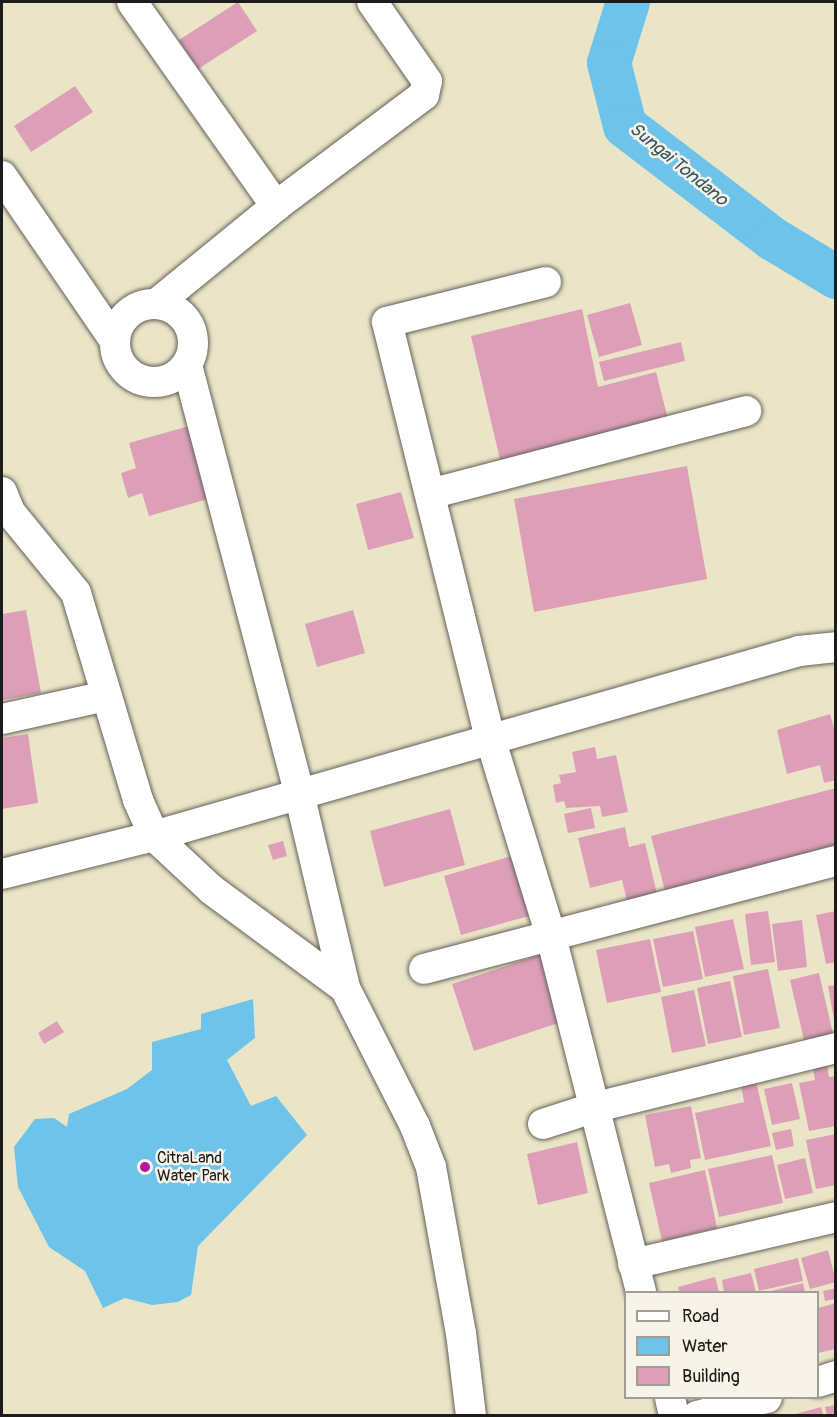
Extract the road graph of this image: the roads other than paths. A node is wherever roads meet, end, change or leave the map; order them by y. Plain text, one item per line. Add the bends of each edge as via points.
1 (132, 2) edge
2 (372, 2) edge
3 (2, 176) edge
4 (276, 206) junction
5 (546, 282) dead end
6 (156, 304) junction
7 (115, 341) junction
8 (187, 365) junction
9 (746, 411) dead end
10 (430, 494) junction
11 (4, 506) edge
12 (836, 647) edge
13 (106, 696) junction
14 (2, 719) edge
15 (491, 741) junction
16 (299, 793) junction
17 (154, 836) junction
18 (836, 861) edge
19 (2, 874) edge
20 (551, 936) junction
21 (424, 969) dead end
22 (345, 988) junction
23 (836, 1048) edge
24 (596, 1107) junction
25 (543, 1124) dead end
26 (836, 1217) edge
27 (633, 1264) junction
28 (640, 1291) edge
29 (836, 1376) edge
30 (819, 1382) edge
31 (669, 1399) edge
32 (763, 1399) edge
33 (471, 1416) edge
34 (674, 1416) edge
35 (697, 1416) edge

1 - 4 street
2 - 4 street via 428,81 428,88 421,99
3 - 7 street
4 - 6 street
5 - 10 street via 387,322
6 - 7 street via 141,306 128,314 118,326
6 - 8 street via 181,315 190,326 192,353
7 - 8 street via 120,365 141,381 167,381
8 - 16 street
9 - 10 street
10 - 15 street
11 - 13 street via 76,593
12 - 15 street via 798,651
13 - 14 street
13 - 17 street
15 - 16 street
15 - 20 street
16 - 17 street
16 - 22 street
17 - 19 street
17 - 22 street via 212,890
18 - 20 street
20 - 21 street
20 - 24 street
22 - 33 street via 415,1126 431,1167 461,1333
23 - 24 street
24 - 25 street
24 - 27 street
26 - 27 street
27 - 28 street
29 - 30 street
31 - 34 street
32 - 35 street

